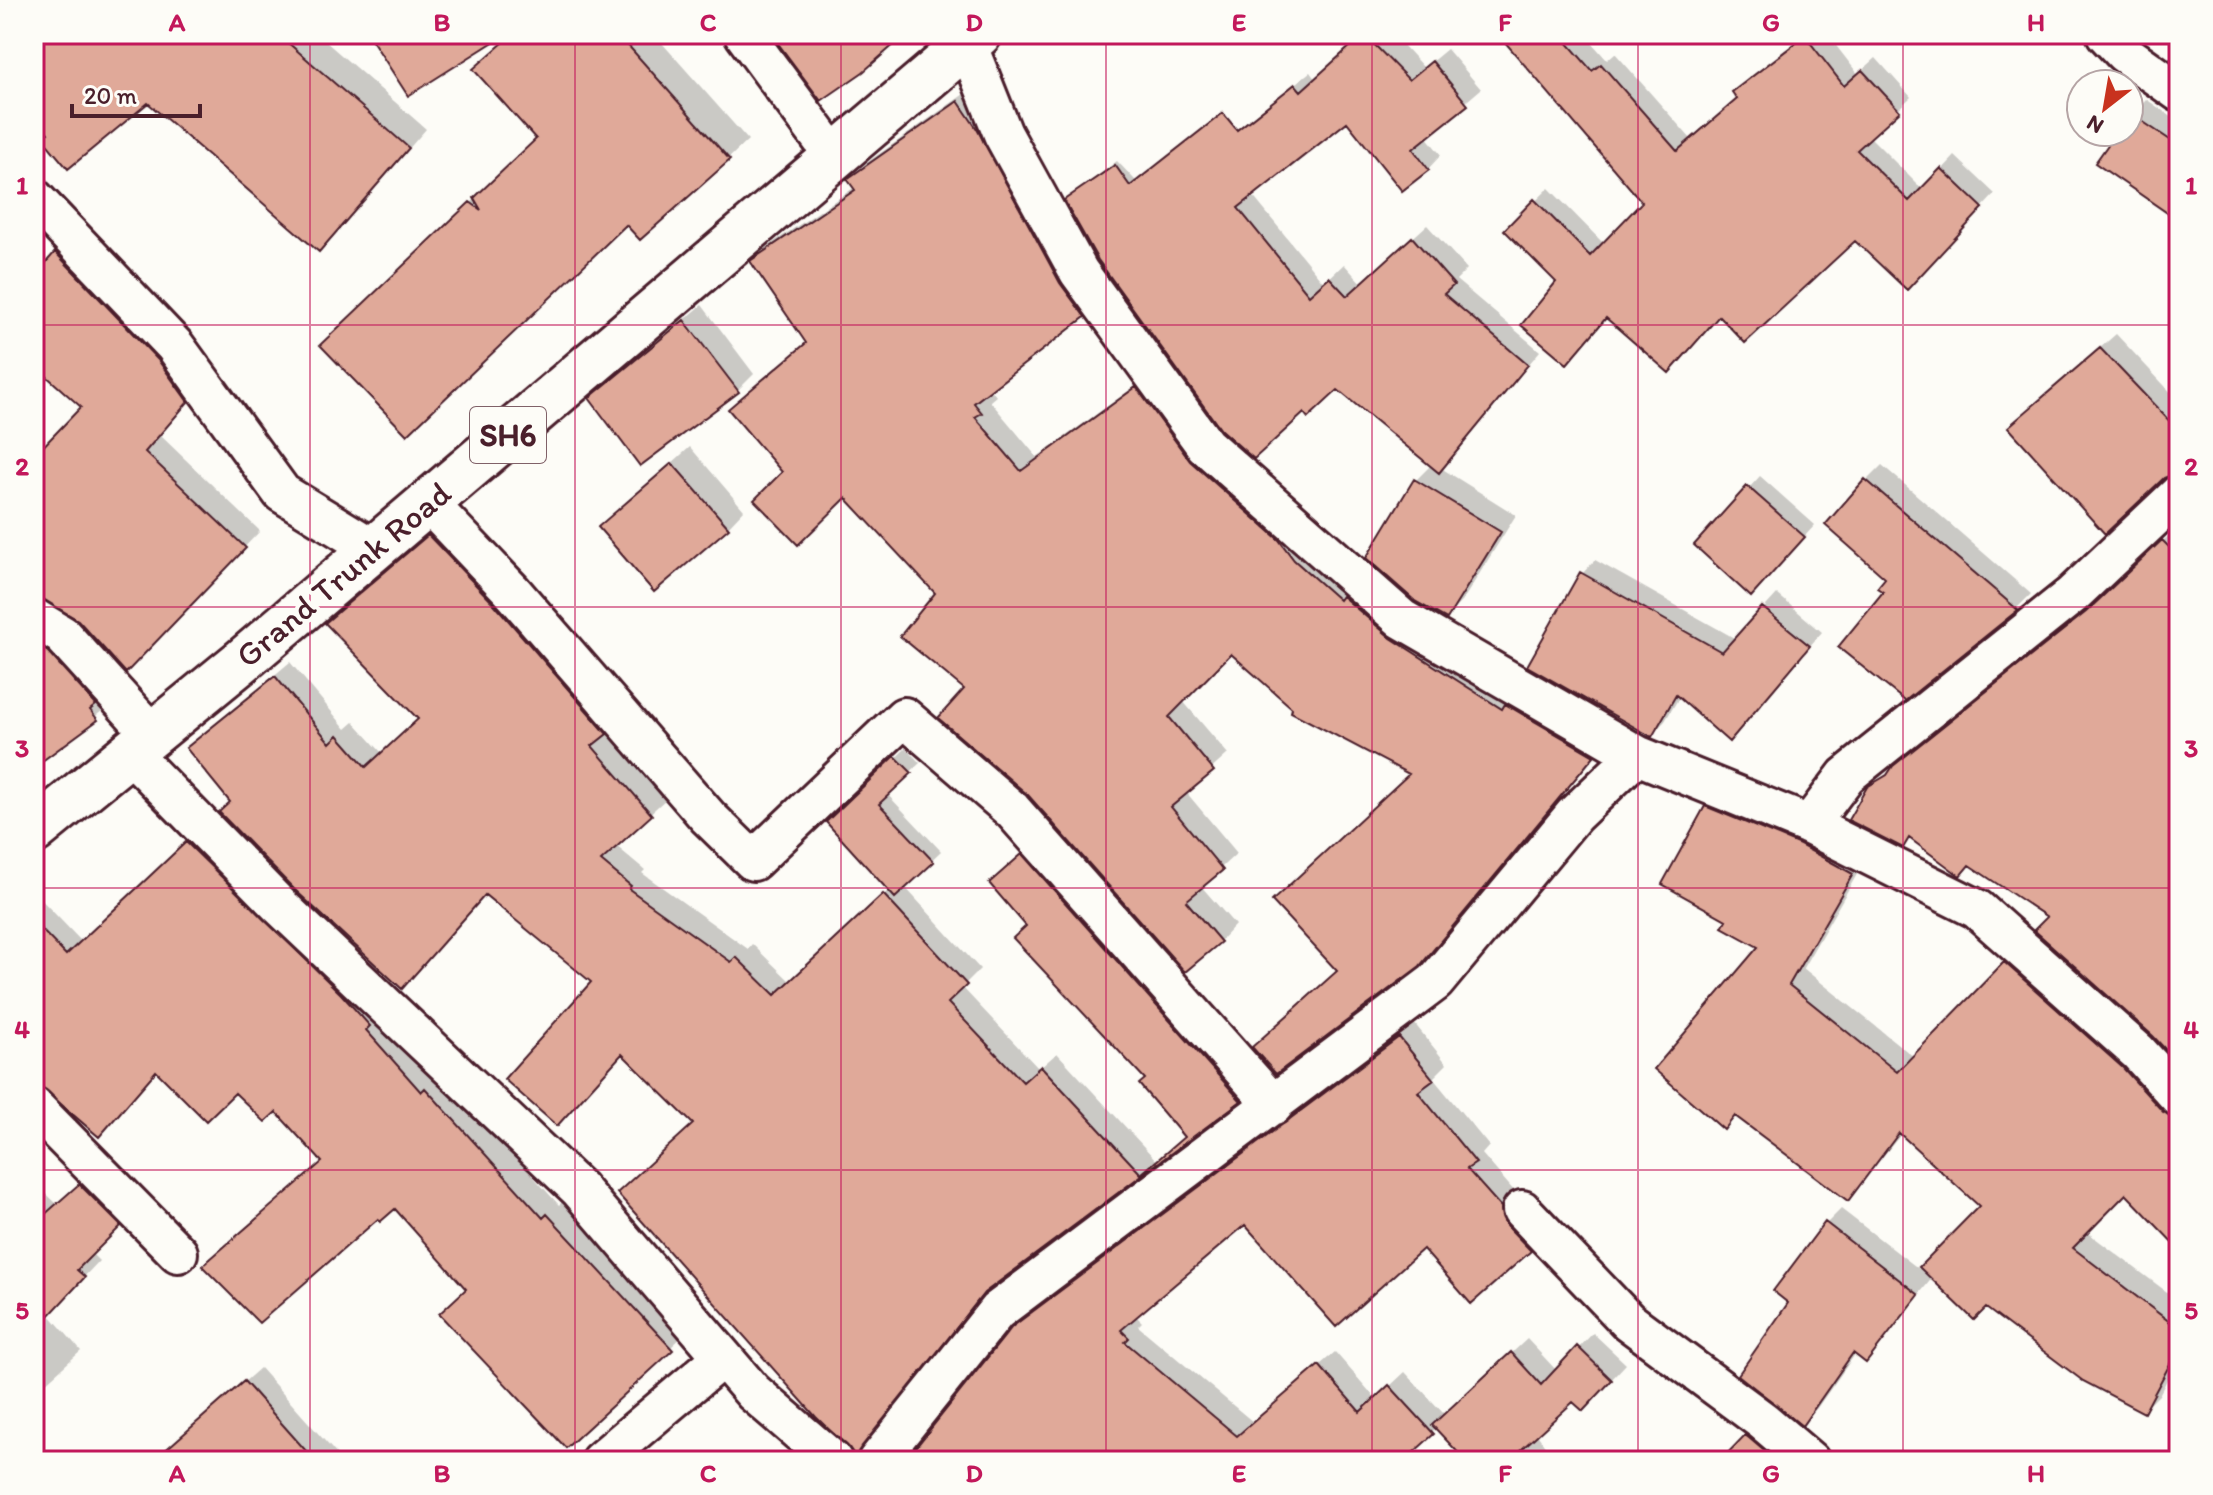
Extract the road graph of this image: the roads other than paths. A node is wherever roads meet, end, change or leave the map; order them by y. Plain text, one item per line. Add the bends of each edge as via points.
1 (744, 34) edge
2 (2106, 34) edge
3 (973, 39) edge
4 (2179, 92) edge
5 (835, 157) junction
6 (34, 198) edge
7 (2179, 494) edge
8 (428, 503) junction
9 (374, 549) junction
10 (34, 618) edge
11 (141, 744) junction
12 (1637, 755) junction
13 (1809, 825) junction
14 (34, 831) edge
15 (2179, 1097) edge
16 (1274, 1105) junction
17 (34, 1107) edge
18 (1522, 1210) dead end
19 (178, 1253) dead end
20 (723, 1357) junction
21 (600, 1461) edge
22 (833, 1461) edge
23 (877, 1461) edge
24 (1810, 1461) edge

1 - 5 street
2 - 4 street
3 - 5 main road, Grand Trunk Road / SH6
3 - 12 street via 1003,134 1079,272 1205,445 1402,619
5 - 8 main road, Grand Trunk Road / SH6
6 - 9 street via 175,346 282,493
7 - 13 street via 2072,595 1846,776
8 - 9 main road, Grand Trunk Road / SH6
8 - 16 street via 753,861 904,717 1012,810
9 - 11 main road, Grand Trunk Road / SH6
10 - 11 street via 62,635
11 - 14 main road, Grand Trunk Road / SH6
11 - 20 street via 289,916 579,1189
12 - 13 street
12 - 16 street via 1574,815 1435,982
13 - 15 street via 1977,909 2138,1052
16 - 23 street via 997,1311
17 - 19 street
18 - 24 street via 1628,1321
20 - 21 street
20 - 22 street via 753,1392

